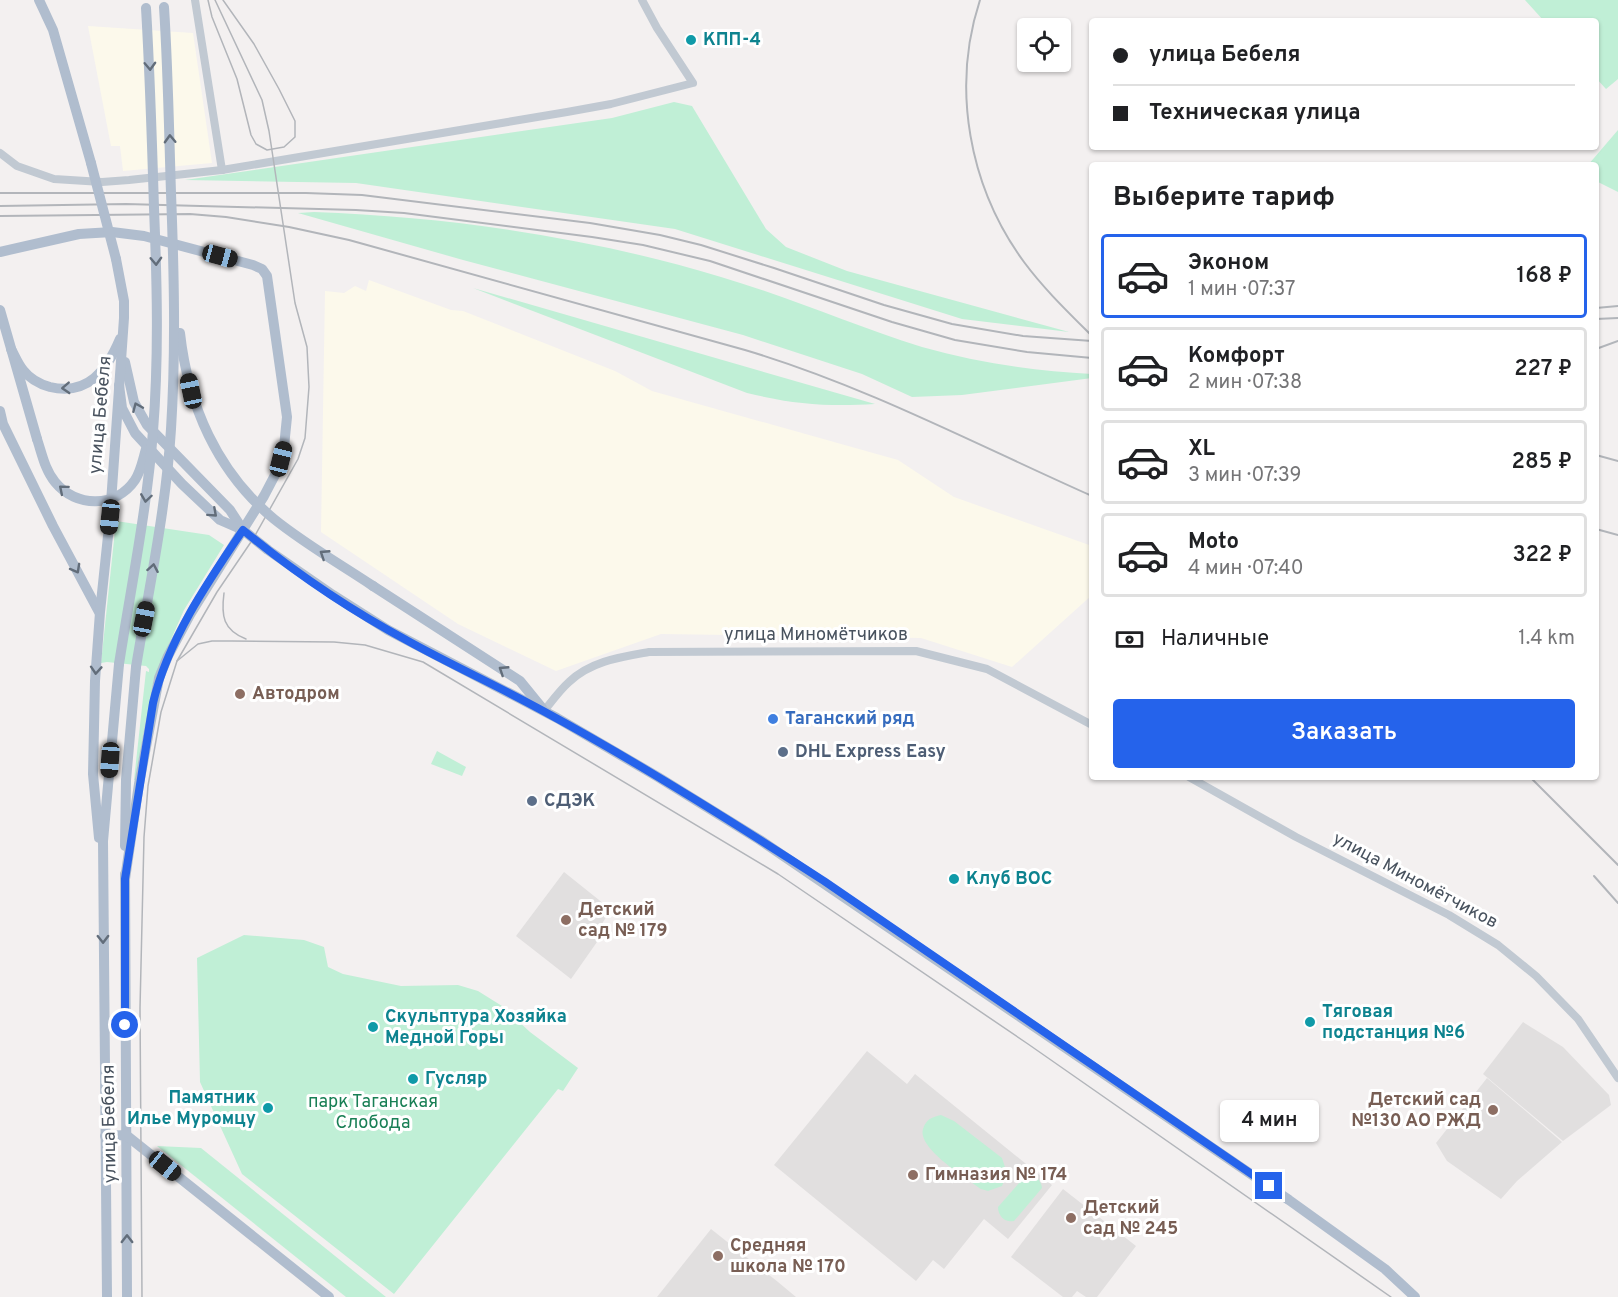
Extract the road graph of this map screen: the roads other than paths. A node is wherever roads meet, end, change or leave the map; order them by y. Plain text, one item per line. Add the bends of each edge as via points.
1 (39, 0) edge
2 (195, 0) edge
3 (642, 0) edge
4 (164, 3) edge
5 (146, 4) edge
6 (0, 153) edge
7 (222, 170) junction
8 (0, 252) edge
9 (174, 282) junction
10 (0, 310) edge
11 (124, 318) junction
12 (123, 346) junction
13 (11, 349) junction
14 (119, 385) junction
15 (155, 402) junction
16 (0, 411) edge
17 (1, 422) edge
18 (243, 530) junction
19 (100, 612) junction
20 (544, 711) junction
21 (1089, 723) edge
22 (1194, 780) edge
23 (125, 879) junction
24 (103, 880) junction
25 (1618, 1078) edge
26 (105, 1136) junction
27 (126, 1136) junction
28 (107, 1297) edge
29 (127, 1297) edge
30 (329, 1297) edge
31 (1415, 1297) edge

1 - 11 main road, улица Бебеля, bridge via 54,30 91,164 116,259
2 - 7 street
3 - 7 street via 693,83 589,108
9 -> 4 main road, bridge
5 -> 15 main road, bridge via 157,282
6 - 7 street via 17,166 54,179 111,181
8 - 18 main road, улица Бебеля via 79,234 118,232 262,269 269,287 286,432 275,475
20 -> 9 main road, bridge via 520,681 304,541 246,492 209,440 191,391
23 -> 9 main road, улица Бебеля, bridge via 126,780 136,667 157,549 170,442
10 - 13 main road
11 - 12 main road, улица Бебеля
11 -> 13 main road via 120,339 107,367 85,385 59,389 34,381
12 - 14 main road, улица Бебеля
18 -> 12 main road via 230,510 140,416
15 -> 13 main road, bridge via 146,450 127,489 102,501 77,499 56,483 43,459
14 -> 18 main road via 122,408 135,433 220,520
14 - 19 main road, улица Бебеля
15 -> 24 main road, улица Бебеля, bridge via 140,546 119,664
16 - 17 main road
17 -> 19 main road
18 - 20 main road via 368,618
18 - 23 main road, улица Бебеля via 192,613 159,678
19 -> 24 main road, улица Бебеля via 93,774
20 - 21 street, улица Миномётчиков via 569,682 592,666 649,652 916,651 987,669
20 - 31 main road via 824,881 1279,1193 1386,1269
22 - 25 street, улица Миномётчиков via 1498,945 1536,976 1578,1019
23 - 27 main road, улица Бебеля
24 -> 26 main road, улица Бебеля
26 - 27 main road
26 - 28 main road, улица Бебеля
29 -> 27 main road, улица Бебеля
27 - 30 main road

